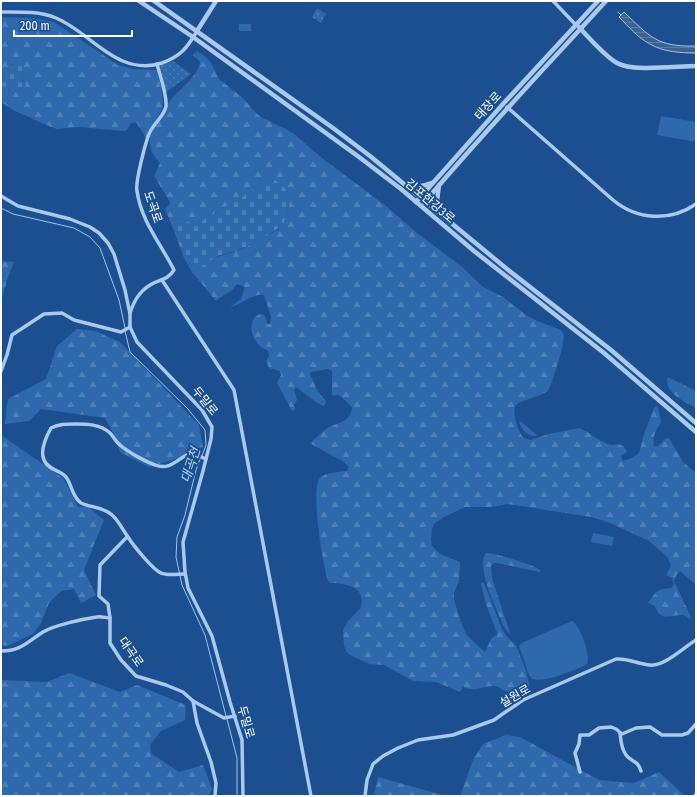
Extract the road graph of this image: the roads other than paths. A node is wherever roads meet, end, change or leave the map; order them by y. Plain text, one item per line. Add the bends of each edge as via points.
1 (139, 1) edge
2 (154, 1) edge
3 (216, 1) edge
4 (552, 1) edge
5 (598, 1) edge
6 (606, 1) edge
7 (1, 12) edge
8 (576, 25) junction
9 (581, 29) junction
10 (196, 31) junction
11 (193, 37) junction
12 (157, 64) junction
13 (696, 66) edge
14 (503, 104) junction
15 (508, 108) junction
16 (433, 182) junction
17 (405, 184) junction
18 (439, 185) junction
19 (1, 196) edge
20 (421, 197) junction
21 (426, 201) junction
22 (416, 202) junction
23 (696, 204) edge
24 (421, 207) junction
25 (442, 214) junction
26 (162, 280) junction
27 (130, 314) junction
28 (129, 328) junction
29 (1, 371) edge
30 (696, 423) edge
31 (696, 432) edge
32 (205, 459) junction
33 (127, 537) junction
34 (184, 574) junction
35 (110, 618) junction
36 (696, 640) edge
37 (1, 650) edge
38 (193, 701) junction
39 (234, 716) junction
40 (696, 724) edge
41 (620, 733) junction
42 (641, 771) dead end
43 (580, 772) dead end
44 (216, 796) edge
45 (243, 796) edge
46 (311, 796) edge
47 (365, 796) edge

1 - 11 street, 김포한강3로
2 - 10 street, 김포한강3로
3 - 10 street
4 - 8 street
5 - 8 street, 태장로
6 - 9 street
7 - 12 street via 40,13 51,16 121,61 136,65
8 - 9 street
8 - 14 street, 태장로
9 - 13 street via 613,60 625,66
9 - 15 street
10 - 11 street
10 - 17 street, 김포한강3로 via 333,128
11 - 12 street via 180,54
11 - 22 street, 김포한강3로 via 365,161
12 - 26 street, 도곡로 via 166,105 149,133 136,190 151,231 174,270 170,276
14 - 15 street
14 - 16 street, 태장로
15 - 18 street
15 - 23 street via 627,210 646,216 665,216 679,213
16 - 17 street via 417,187
16 - 20 street, 태장로
17 - 20 street, 김포한강3로
18 - 21 street
18 - 25 street via 437,201
19 - 27 street, 두밀로 via 18,206 70,219 99,233 114,254
20 - 21 street, 김포한강3로
20 - 22 street, 태장로
21 - 24 street
21 - 25 street, 김포한강3로
22 - 24 street, 김포한강3로
24 - 31 street, 김포한강3로 via 604,353
25 - 30 street, 김포한강3로 via 507,269 611,350
26 - 27 street via 150,285 135,299
26 - 46 street via 234,390
27 - 28 street, 두밀로
28 - 29 street via 121,332 74,320 62,313 44,314 12,335
28 - 32 street, 두밀로 via 137,342 202,410 212,427
32 - 33 street via 190,454 174,464 159,467 119,445 111,434 99,427 88,424 60,424 51,428 43,451 46,463 66,478 75,498 111,514
32 - 34 street, 두밀로 via 183,542
33 - 34 street via 161,573
33 - 35 street, 대곡로 via 100,565 99,596 108,604
34 - 39 street, 두밀로 via 188,588 212,636
35 - 37 street via 99,617 61,626 44,632 22,647
35 - 38 street, 대곡로 via 110,643 136,676 183,692
36 - 47 street, 설원로 via 658,665 616,659 524,700 494,720 453,735 418,740 398,748 373,764
38 - 39 street, 대곡로 via 224,718
38 - 44 street via 197,723 211,762
39 - 45 street, 두밀로 via 242,740
40 - 41 street via 688,733 682,735 662,735 650,727
41 - 42 street via 620,742 626,756 638,763
41 - 43 street via 613,727 604,727 580,736 575,753

